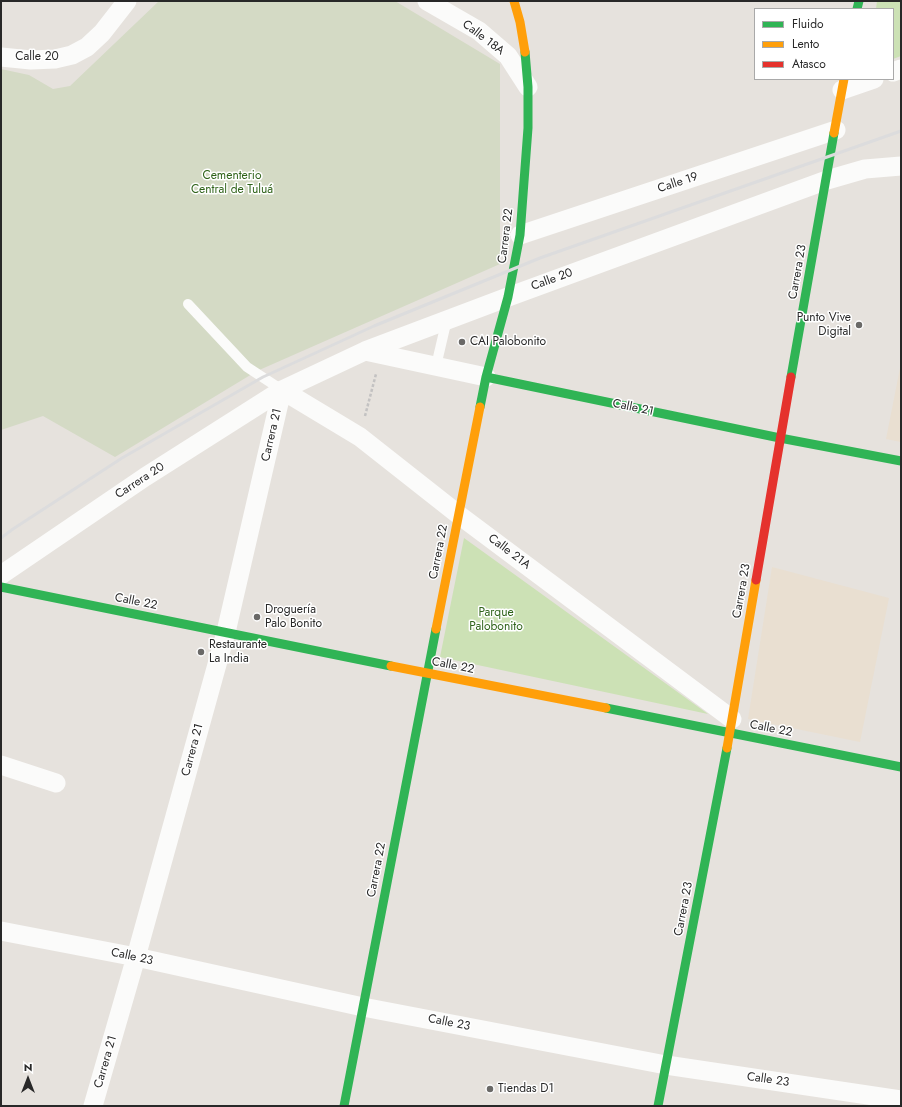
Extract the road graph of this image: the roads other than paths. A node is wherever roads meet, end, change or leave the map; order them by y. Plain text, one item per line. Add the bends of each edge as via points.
1 (127, 1) edge
2 (427, 1) edge
3 (514, 1) edge
4 (1, 57) edge
5 (869, 80) edge
6 (843, 85) edge
7 (528, 87) junction
8 (836, 130) junction
9 (901, 166) edge
10 (827, 180) junction
11 (520, 236) junction
12 (508, 297) junction
13 (188, 304) dead end
14 (448, 319) junction
15 (373, 353) junction
16 (436, 366) junction
17 (486, 377) junction
18 (282, 390) junction
19 (780, 438) junction
20 (901, 461) edge
21 (459, 515) junction
22 (1, 575) edge
23 (1, 587) edge
24 (226, 632) junction
25 (427, 673) junction
26 (731, 726) junction
27 (1, 764) edge
28 (901, 767) edge
29 (56, 783) dead end
30 (1, 931) edge
31 (136, 957) junction
32 (363, 1007) junction
33 (666, 1065) junction
34 (901, 1100) edge
35 (93, 1106) edge
36 (344, 1106) edge
37 (658, 1106) edge

1 - 4 street, Calle 20 via 102,33 87,47 72,55 31,60
2 - 7 street, Calle 18A via 479,31 508,56
3 - 7 street, Carrera 22 via 520,22
5 - 6 street
6 - 8 street, Carrera 23
7 - 11 street, Carrera 22
8 - 10 street, Carrera 23
8 - 11 street, Calle 19
9 - 10 street, Calle 20 via 865,170
10 - 12 street, Calle 20
10 - 19 street, Carrera 23
11 - 12 street, Carrera 22
12 - 14 street, Calle 20
12 - 17 street, Carrera 22
13 - 18 lane via 247,367
14 - 15 street, Calle 20
14 - 16 lane
15 - 16 street, Calle 21
15 - 18 street, Calle 20
16 - 17 street, Calle 21
17 - 19 street, Calle 21
17 - 21 street, Carrera 22
18 - 21 street, Calle 21A via 360,437
18 - 22 street, Carrera 20 via 145,476
18 - 24 street, Carrera 21
19 - 20 street, Calle 21
19 - 26 street, Carrera 23
21 - 25 street, Carrera 22
21 - 26 street, Calle 21A
23 - 24 street, Calle 22
24 - 25 street, Calle 22
24 - 31 street, Carrera 21
25 - 26 street, Calle 22
25 - 32 street, Carrera 22
26 - 28 street, Calle 22
26 - 33 street, Carrera 23
27 - 29 street
30 - 31 street, Calle 23
31 - 32 street, Calle 23
31 - 35 street, Carrera 21
32 - 33 street, Calle 23
32 - 36 street, Carrera 22
33 - 34 street, Calle 23
33 - 37 street, Carrera 23

